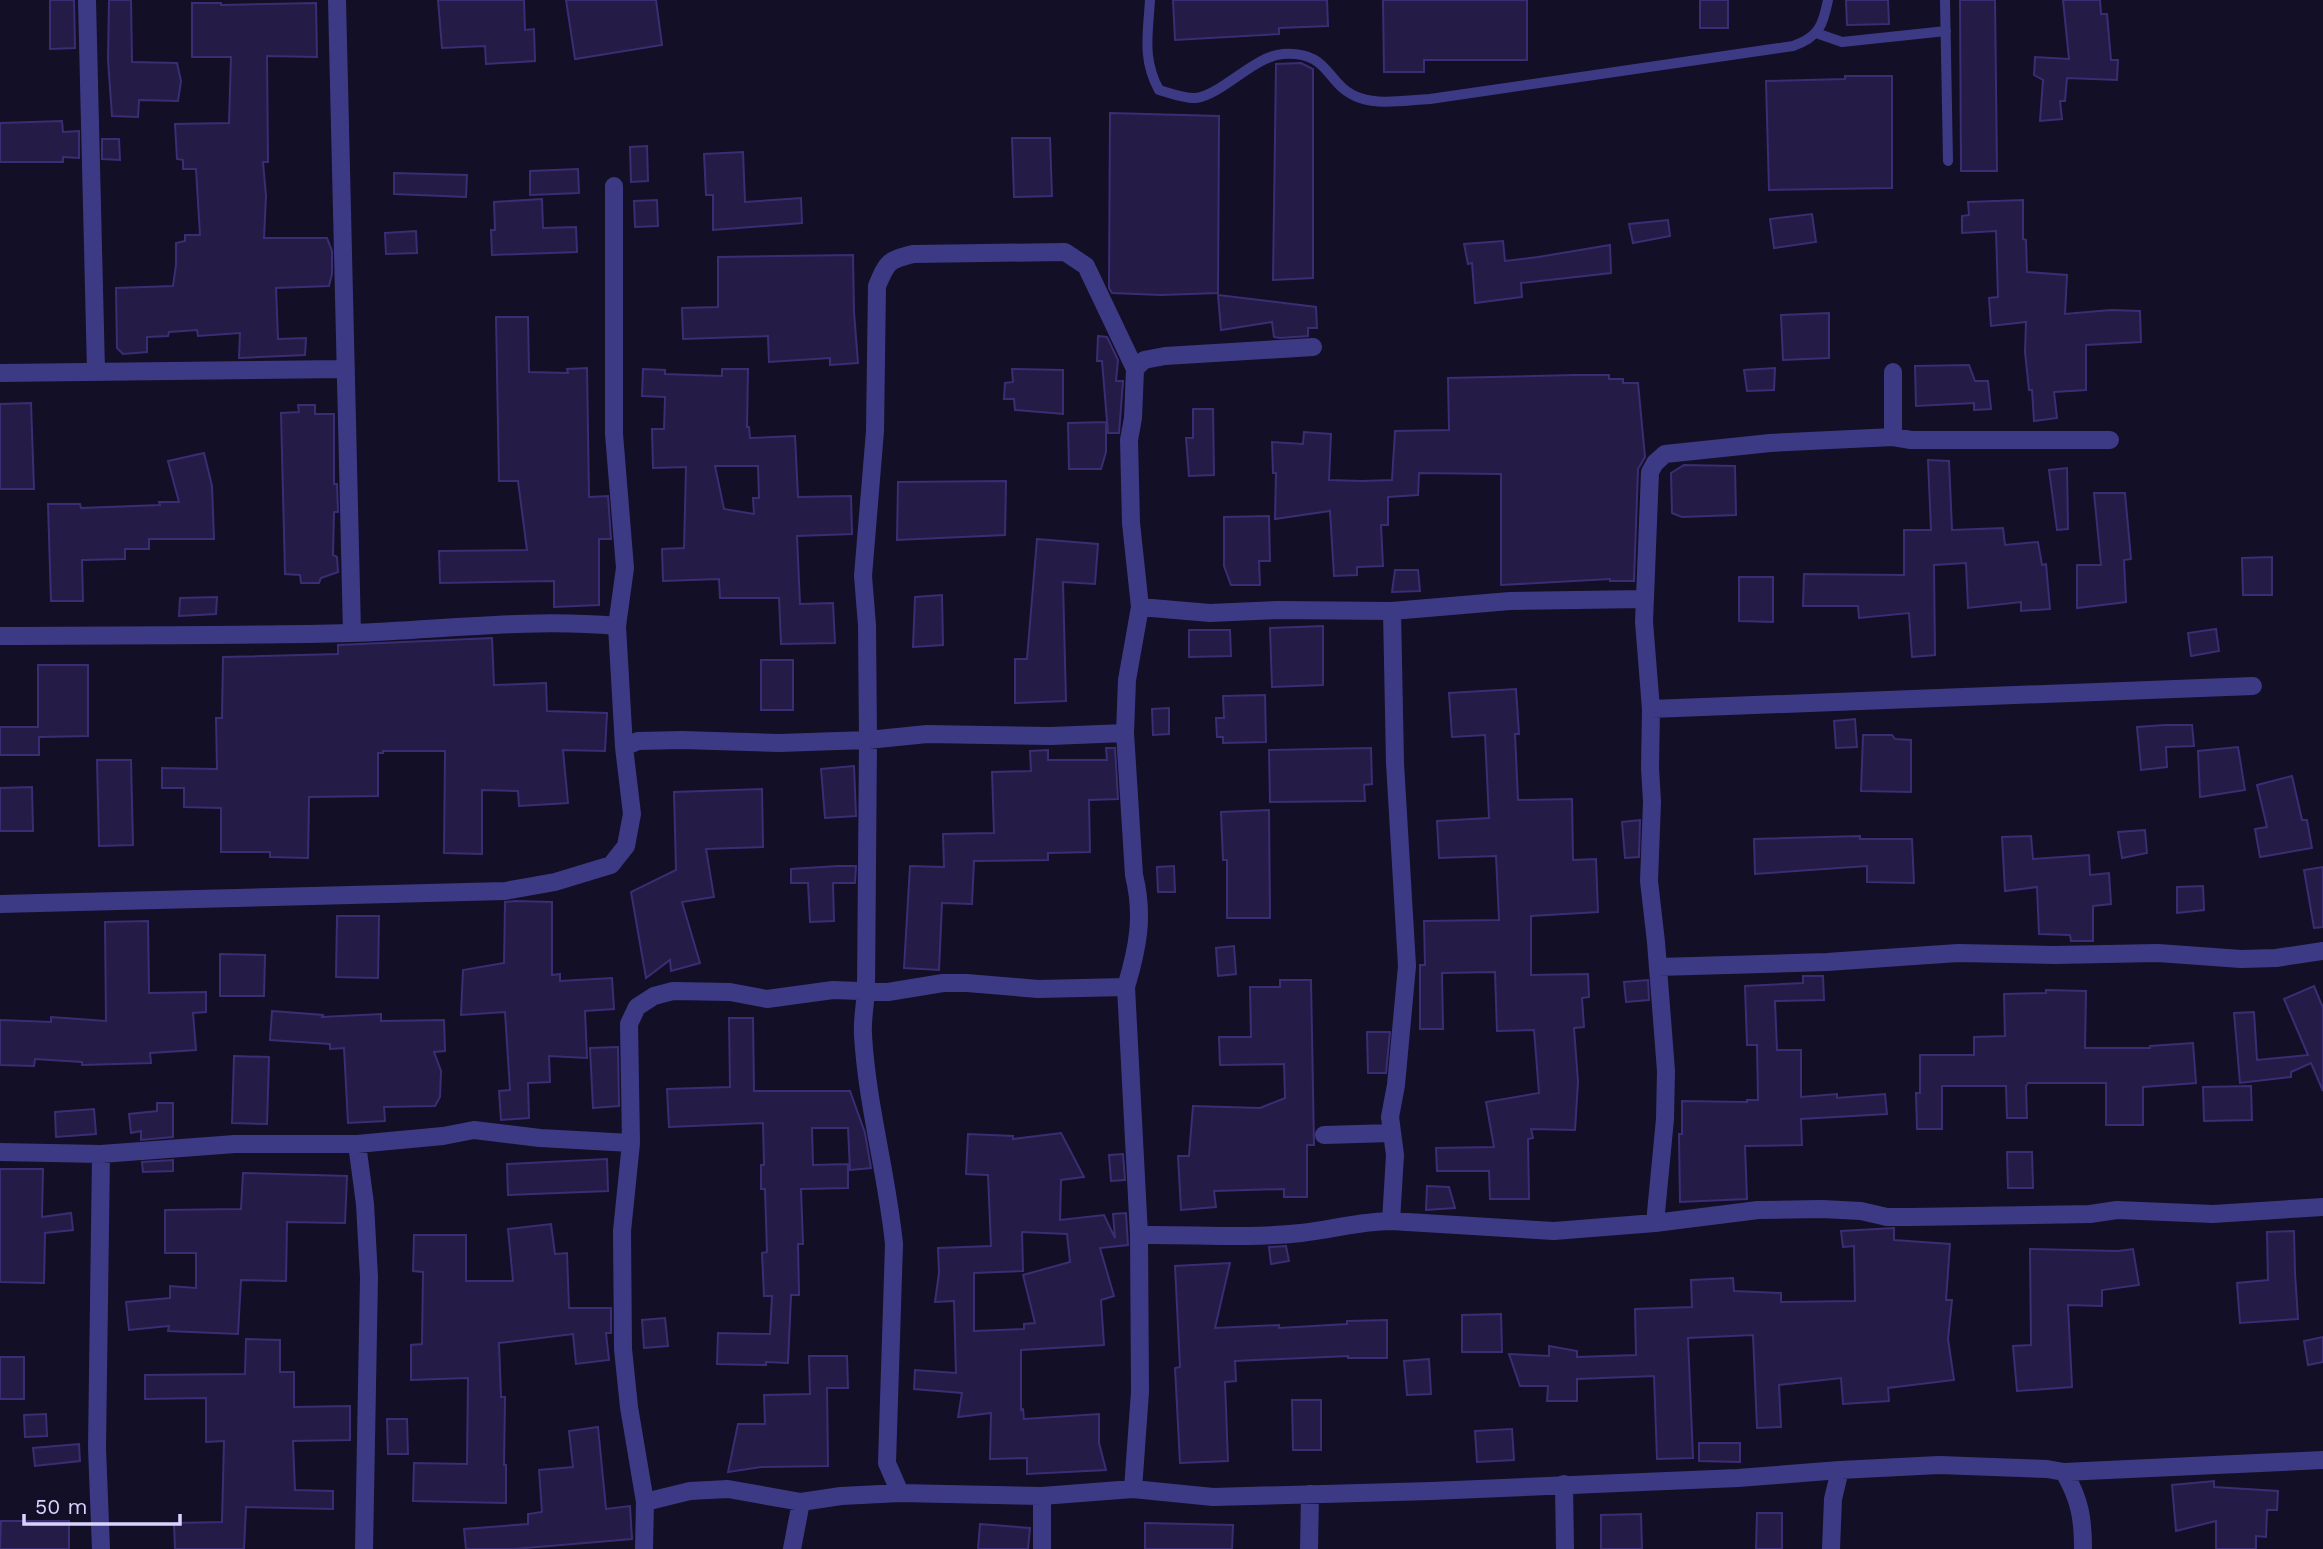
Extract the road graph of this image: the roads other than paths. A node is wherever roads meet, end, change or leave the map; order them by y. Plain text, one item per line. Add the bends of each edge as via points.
1 (87, 0) edge
2 (337, 0) edge
3 (1150, 0) edge
4 (1828, 0) edge
5 (1945, 0) edge
6 (1946, 31) junction
7 (1816, 33) junction
8 (1948, 160) dead end
9 (614, 187) dead end
10 (1313, 347) dead end
11 (345, 369) junction
12 (1135, 369) junction
13 (96, 371) junction
14 (1893, 372) dead end
15 (0, 373) edge
16 (1893, 437) junction
17 (2110, 440) dead end
18 (1645, 599) junction
19 (1140, 607) junction
20 (1392, 611) junction
21 (617, 626) junction
22 (352, 633) junction
23 (0, 636) edge
24 (2253, 686) dead end
25 (1651, 709) junction
26 (1125, 733) junction
27 (867, 740) junction
28 (624, 747) junction
29 (0, 904) edge
30 (2323, 951) edge
31 (1658, 967) junction
32 (1126, 987) junction
33 (866, 991) junction
34 (1391, 1133) junction
35 (1324, 1135) dead end
36 (631, 1143) junction
37 (357, 1144) junction
38 (0, 1152) edge
39 (101, 1154) junction
40 (2323, 1207) edge
41 (1391, 1221) junction
42 (1655, 1223) junction
43 (1139, 1235) junction
44 (2323, 1460) edge
45 (1840, 1469) junction
46 (2064, 1472) junction
47 (1564, 1484) junction
48 (1133, 1489) junction
49 (900, 1493) junction
50 (1310, 1494) junction
51 (1042, 1496) junction
52 (645, 1502) junction
53 (801, 1502) junction
54 (101, 1549) edge
55 (365, 1549) edge
56 (644, 1549) edge
57 (792, 1549) edge
58 (1042, 1549) edge
59 (1309, 1549) edge
60 (1565, 1549) edge
61 (1830, 1549) edge
62 (2083, 1549) edge

1 - 13 street
2 - 11 street
3 - 7 lane via 1150,74 1159,90 1196,97 1280,54 1306,55 1345,91 1359,97 1375,101 1430,99 1771,50 1808,41
4 - 7 lane
5 - 6 lane
6 - 7 lane via 1842,42
6 - 8 lane
9 - 21 street via 614,434 625,568
10 - 12 street via 1166,356 1144,360
11 - 13 street
11 - 22 street
12 - 19 street via 1130,509
12 - 27 street via 1086,266 1065,252 913,254 894,258 884,269 876,297 875,431 863,576
13 - 15 street
14 - 16 street
16 - 17 street
16 - 18 street via 1665,454 1650,472
18 - 20 street via 1510,601
18 - 25 street
19 - 20 street via 1210,613
19 - 26 street via 1127,680
20 - 34 street via 1407,966
21 - 22 street via 577,622
21 - 28 street
22 - 23 street
24 - 25 street
25 - 31 street via 1649,881
26 - 27 street via 927,734
26 - 32 street via 1140,919
27 - 28 street via 638,741
27 - 33 street
28 - 29 street via 632,814 626,846 611,865 555,882 505,891 436,894
30 - 31 street via 2241,959 2158,953 1958,954
31 - 42 street via 1666,1084
32 - 33 street via 1038,989 943,983
32 - 43 street
33 - 36 street via 832,990 767,999 730,992 673,991 654,996 638,1007 629,1024
33 - 49 street via 866,1071 894,1244 887,1463
34 - 35 street
34 - 41 street via 1395,1155
36 - 37 street via 474,1129
36 - 52 street via 622,1231 623,1349
37 - 39 street via 236,1144
37 - 55 street via 369,1277
38 - 39 street
39 - 54 street via 97,1448
40 - 42 street via 2213,1214 2117,1210 1928,1217 1822,1209 1758,1210
41 - 42 street via 1554,1231
41 - 43 street via 1287,1234
43 - 48 street via 1140,1392
44 - 46 street
45 - 46 street via 1939,1465
45 - 47 street
45 - 61 street
46 - 62 street via 2083,1519
47 - 50 street
47 - 60 street
48 - 50 street via 1213,1497
48 - 51 street
49 - 51 street
49 - 53 street
50 - 59 street
51 - 58 street
52 - 53 street via 690,1491 728,1489
52 - 56 street
53 - 57 street

